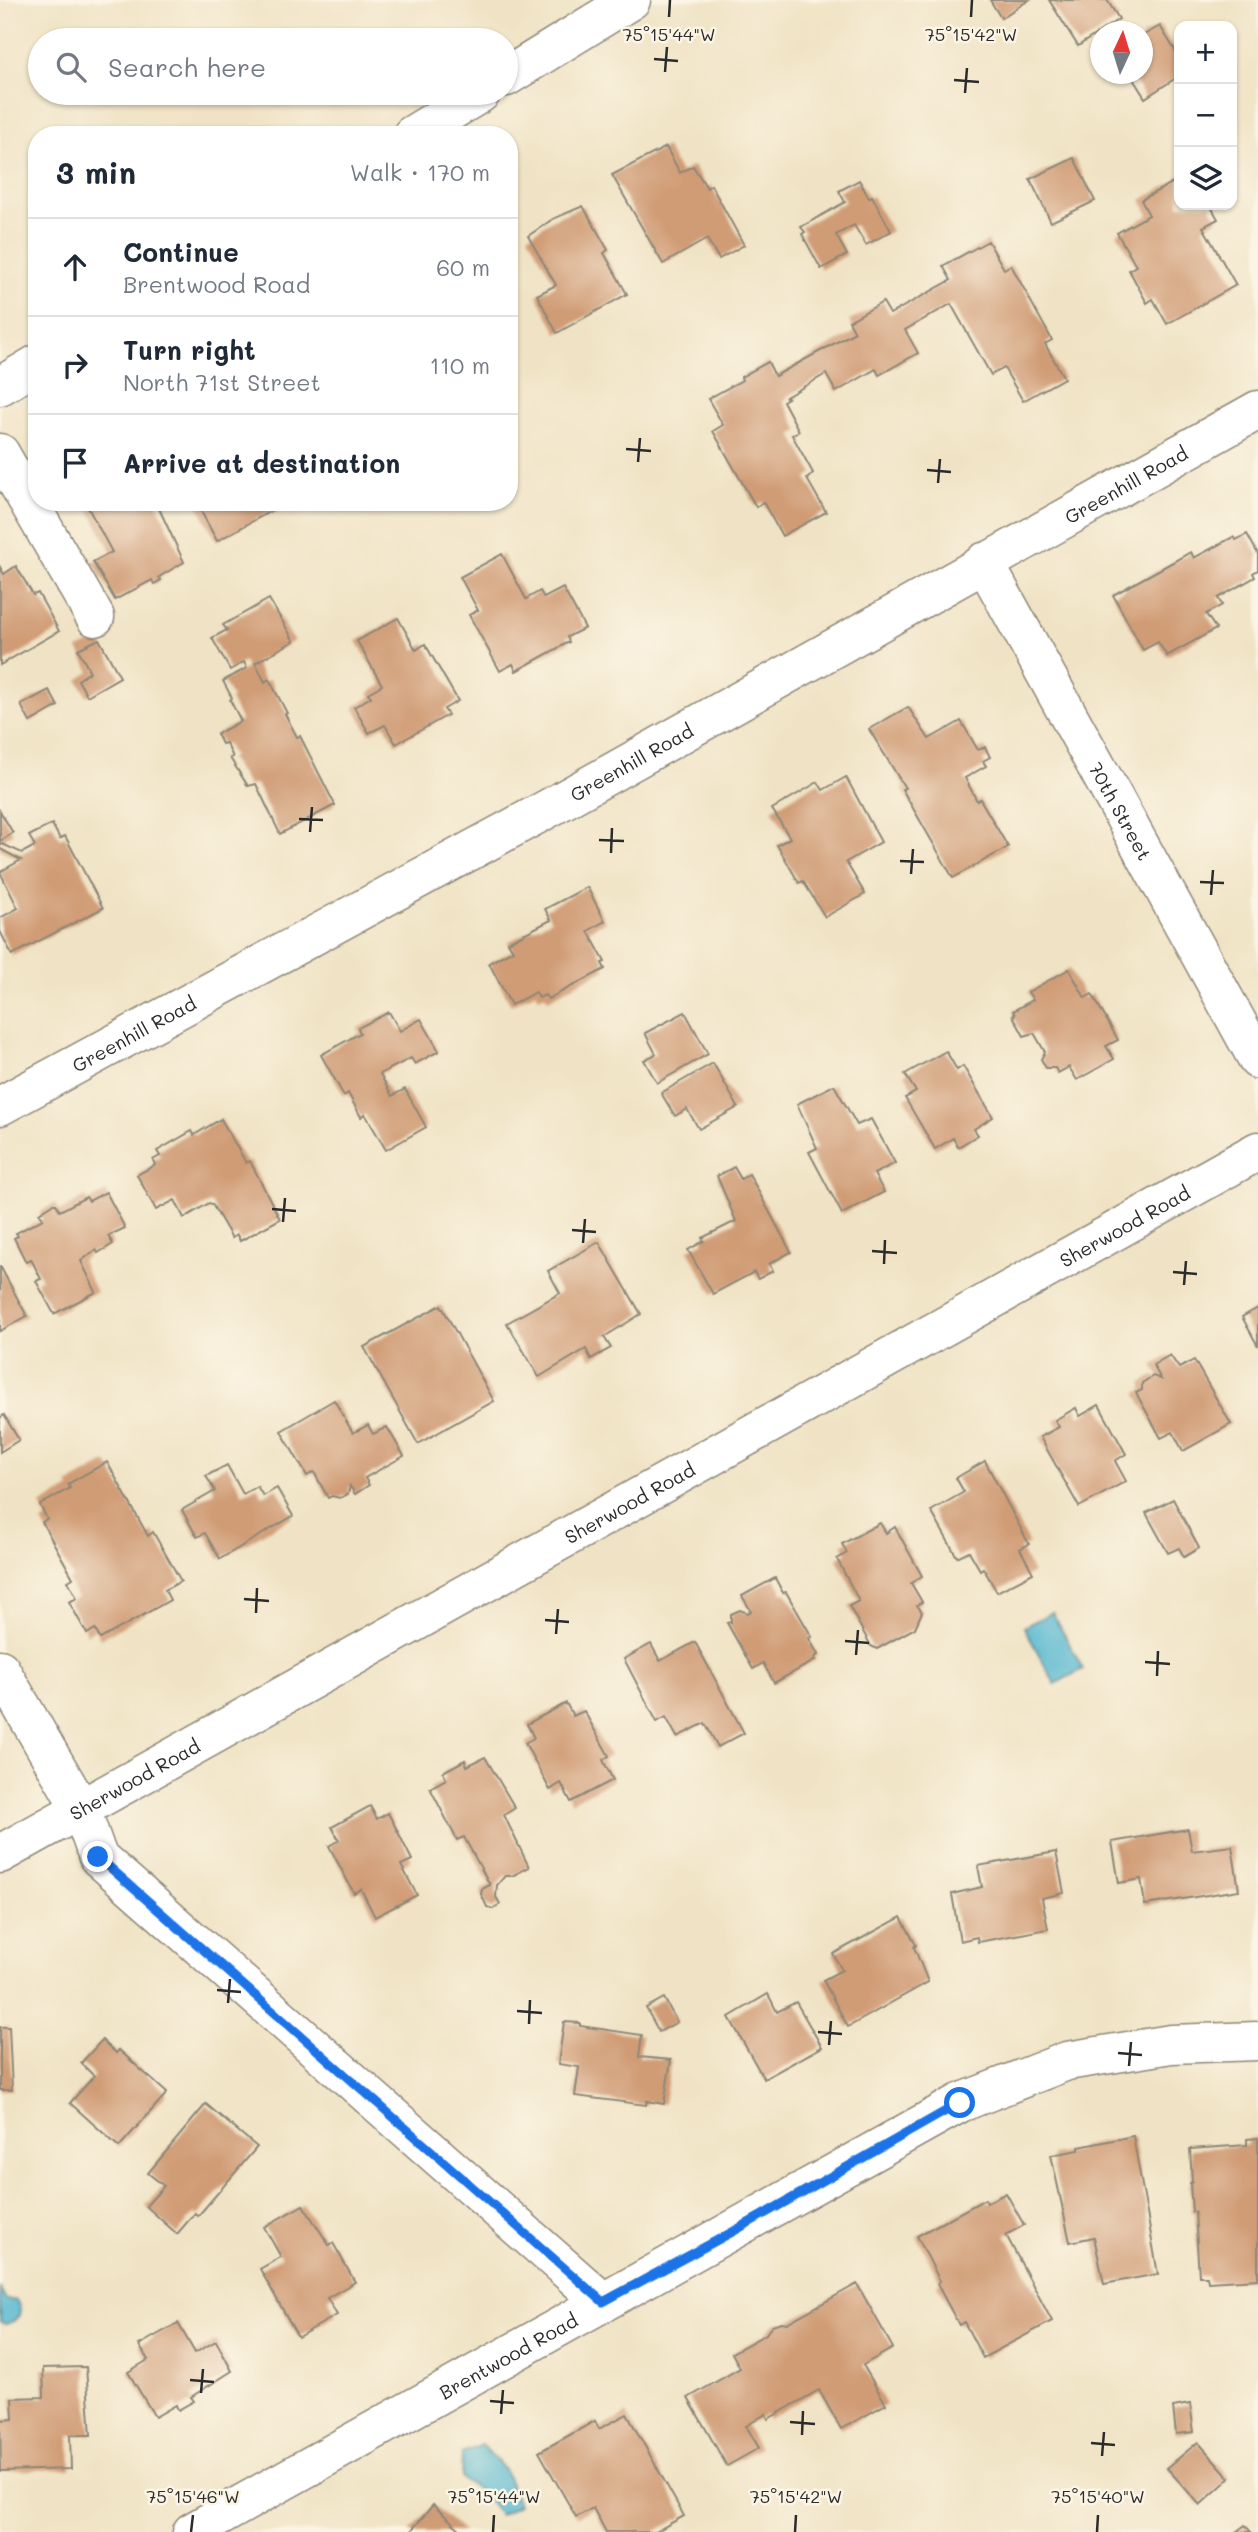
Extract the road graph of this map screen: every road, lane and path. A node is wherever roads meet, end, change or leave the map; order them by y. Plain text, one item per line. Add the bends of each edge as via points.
1 (631, 0) edge
2 (518, 70) edge
3 (461, 105) edge
4 (427, 126) edge
5 (28, 369) edge
6 (0, 386) edge
7 (1258, 410) edge
8 (0, 453) edge
9 (28, 501) edge
10 (34, 511) edge
11 (984, 562) junction
12 (95, 617) dead end
13 (1258, 1060) edge
14 (0, 1106) edge
15 (1258, 1151) edge
16 (0, 1669) edge
17 (81, 1809) junction
18 (0, 1854) edge
19 (1258, 2041) edge
20 (603, 2302) junction
21 (192, 2532) edge

1 - 2 main road
3 - 4 main road
5 - 6 main road
7 - 11 main road, Greenhill Road
8 - 9 main road
10 - 12 main road
11 - 13 main road, 70th Street
11 - 14 main road, Greenhill Road via 549,808
15 - 17 main road, Sherwood Road
16 - 17 main road
17 - 18 main road, Sherwood Road
17 - 20 main road via 98,1857
19 - 20 main road, Brentwood Road via 1171,2044 1067,2061 972,2098
20 - 21 main road, Brentwood Road

